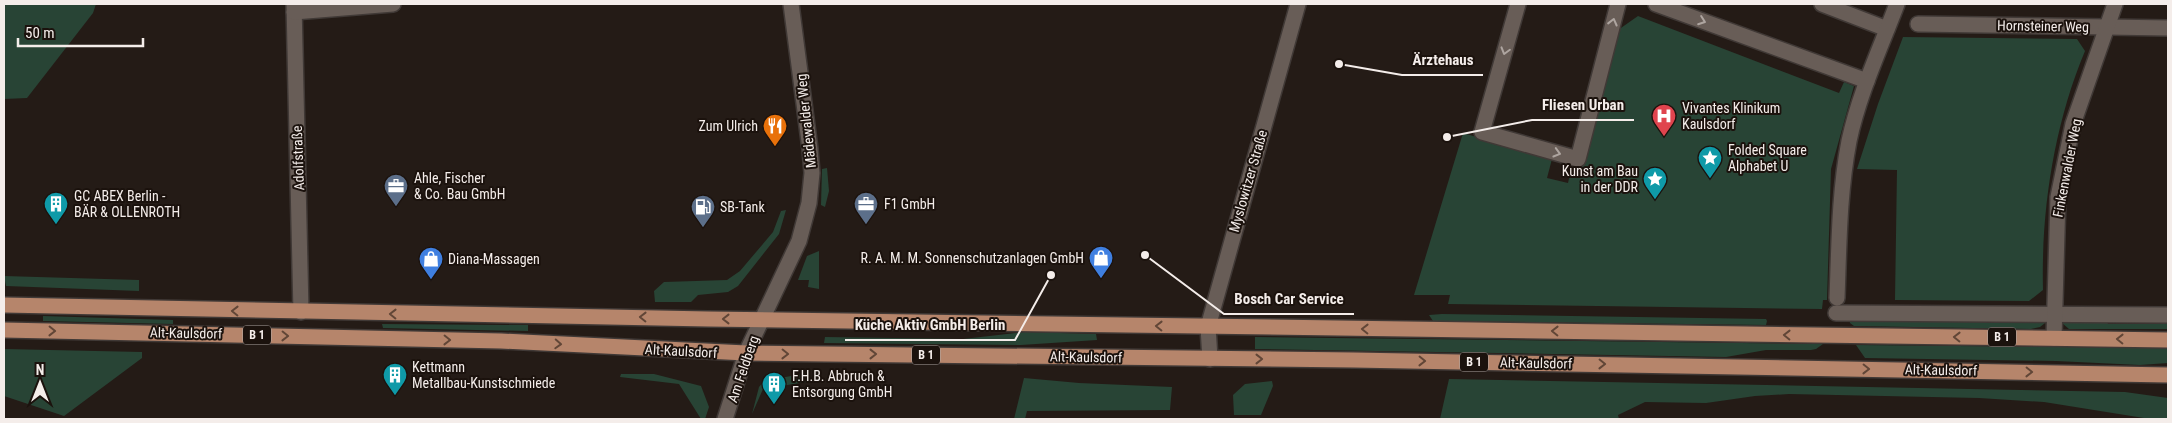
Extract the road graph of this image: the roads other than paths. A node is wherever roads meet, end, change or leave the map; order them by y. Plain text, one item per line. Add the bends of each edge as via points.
1 (393, 4) edge
2 (791, 4) edge
3 (1298, 4) edge
4 (1518, 4) edge
5 (1618, 4) edge
6 (1656, 4) edge
7 (1822, 4) edge
8 (1897, 4) edge
9 (2115, 4) edge
10 (294, 8) edge
11 (1918, 24) dead end
12 (2106, 28) junction
13 (2168, 28) edge
14 (1887, 29) junction
15 (1867, 81) junction
16 (4, 305) edge
17 (301, 312) junction
18 (2054, 314) junction
19 (2168, 315) edge
20 (761, 319) junction
21 (1208, 327) junction
22 (4, 330) edge
23 (2054, 338) junction
24 (2168, 340) edge
25 (746, 354) junction
26 (1210, 359) junction
27 (2168, 375) edge
28 (726, 419) edge

1 - 10 street
2 - 20 street, Mädewalder Weg via 812,173 809,203 799,241
3 - 21 street, Myslowitzer Straße
4 -> 5 street via 1482,132 1578,159
6 -> 15 street
7 - 14 street
8 - 14 street
9 - 12 street, Finkenwalder Weg
10 - 17 street, Adolfstraße
11 - 12 street, Hornsteiner Weg
12 - 13 street, Hornsteiner Weg
12 - 18 street, Finkenwalder Weg via 2073,124 2058,197
14 - 15 street
15 - 18 street via 1850,139 1843,178 1836,305
17 -> 16 main road, Alt-Kaulsdorf / B 1
20 -> 17 main road, Alt-Kaulsdorf / B 1
18 - 19 street
18 - 23 street, Finkenwalder Weg
21 -> 20 main road, Alt-Kaulsdorf / B 1
20 - 25 street, Am Feldberg
23 -> 21 main road, Alt-Kaulsdorf / B 1
21 - 26 street, Myslowitzer Straße
22 -> 25 main road, Alt-Kaulsdorf / B 1 via 509,341
24 -> 23 main road, Alt-Kaulsdorf / B 1
25 -> 26 main road, Alt-Kaulsdorf / B 1
25 - 28 street, Am Feldberg
26 -> 27 main road, Alt-Kaulsdorf / B 1

